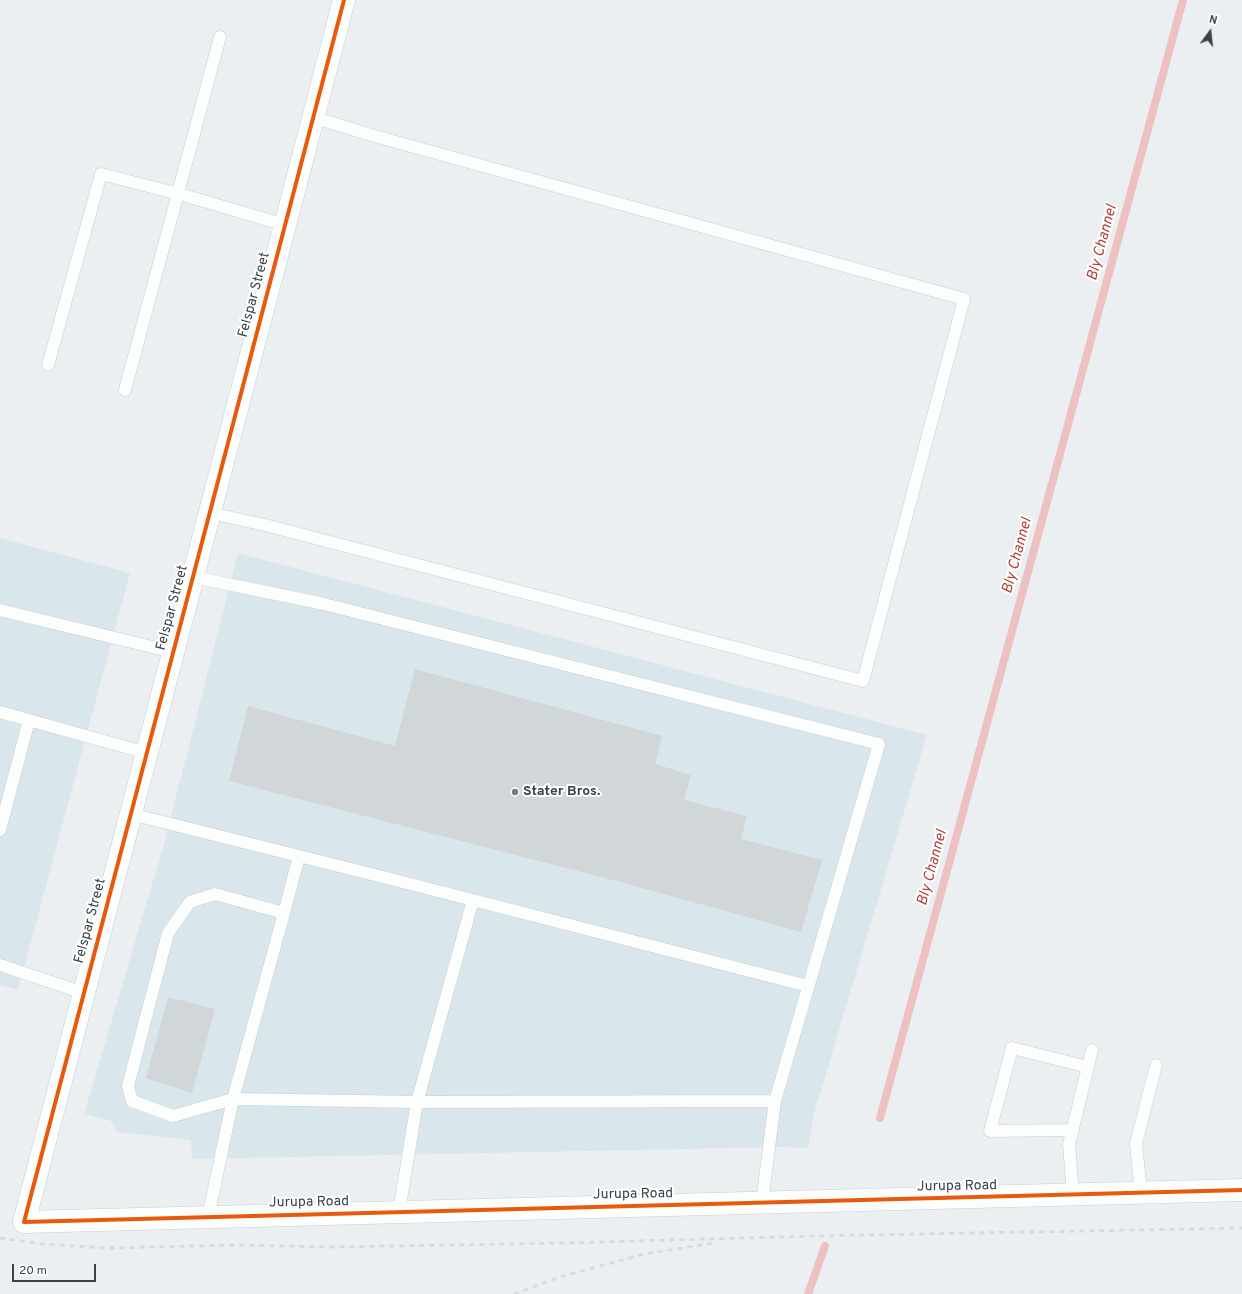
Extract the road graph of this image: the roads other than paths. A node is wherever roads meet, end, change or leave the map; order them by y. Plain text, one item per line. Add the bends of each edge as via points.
1 (344, 0) edge
2 (220, 37) dead end
3 (313, 117) junction
4 (178, 194) junction
5 (285, 225) junction
6 (48, 365) dead end
7 (125, 390) dead end
8 (210, 513) junction
9 (192, 578) junction
10 (0, 610) edge
11 (173, 652) junction
12 (0, 712) edge
13 (29, 720) junction
14 (147, 753) junction
15 (131, 814) junction
16 (0, 830) edge
17 (299, 856) junction
18 (473, 900) junction
19 (284, 913) junction
20 (0, 965) edge
21 (808, 986) junction
22 (84, 993) junction
23 (1092, 1050) dead end
24 (1156, 1065) dead end
25 (1088, 1067) junction
26 (234, 1099) junction
27 (775, 1101) junction
28 (417, 1102) junction
29 (1072, 1130) junction
30 (1242, 1190) edge
31 (1141, 1193) junction
32 (1073, 1195) junction
33 (762, 1202) junction
34 (399, 1212) junction
35 (208, 1217) junction
36 (24, 1222) joint

1 - 3 street, Felspar Street
2 - 4 lane
3 - 5 street, Felspar Street
3 - 8 lane via 964,299 863,681 265,525
4 - 5 lane
4 - 6 lane via 101,174
4 - 7 lane
5 - 8 street, Felspar Street
8 - 9 street, Felspar Street
9 - 11 street, Felspar Street
9 - 21 lane via 320,603 879,744
10 - 11 lane
11 - 14 street, Felspar Street
12 - 13 lane
13 - 14 lane
13 - 16 lane
14 - 15 street, Felspar Street
15 - 17 lane
15 - 22 street, Felspar Street
17 - 18 lane
17 - 19 lane
18 - 21 lane
18 - 28 lane
19 - 26 lane
19 - 26 lane via 215,894 190,902 168,933 128,1086 132,1101 173,1116
20 - 22 lane
21 - 27 lane
22 - 36 street, Felspar Street
23 - 25 lane
24 - 31 lane via 1136,1144
25 - 29 lane
25 - 29 lane via 1012,1048 990,1131
26 - 28 lane
26 - 35 lane
27 - 28 lane
27 - 33 lane
28 - 34 lane
29 - 32 lane via 1069,1144
30 - 31 street, Jurupa Road
31 - 32 street, Jurupa Road
32 - 33 street, Jurupa Road
33 - 34 street, Jurupa Road
34 - 35 street, Jurupa Road
35 - 36 street, Jurupa Road

